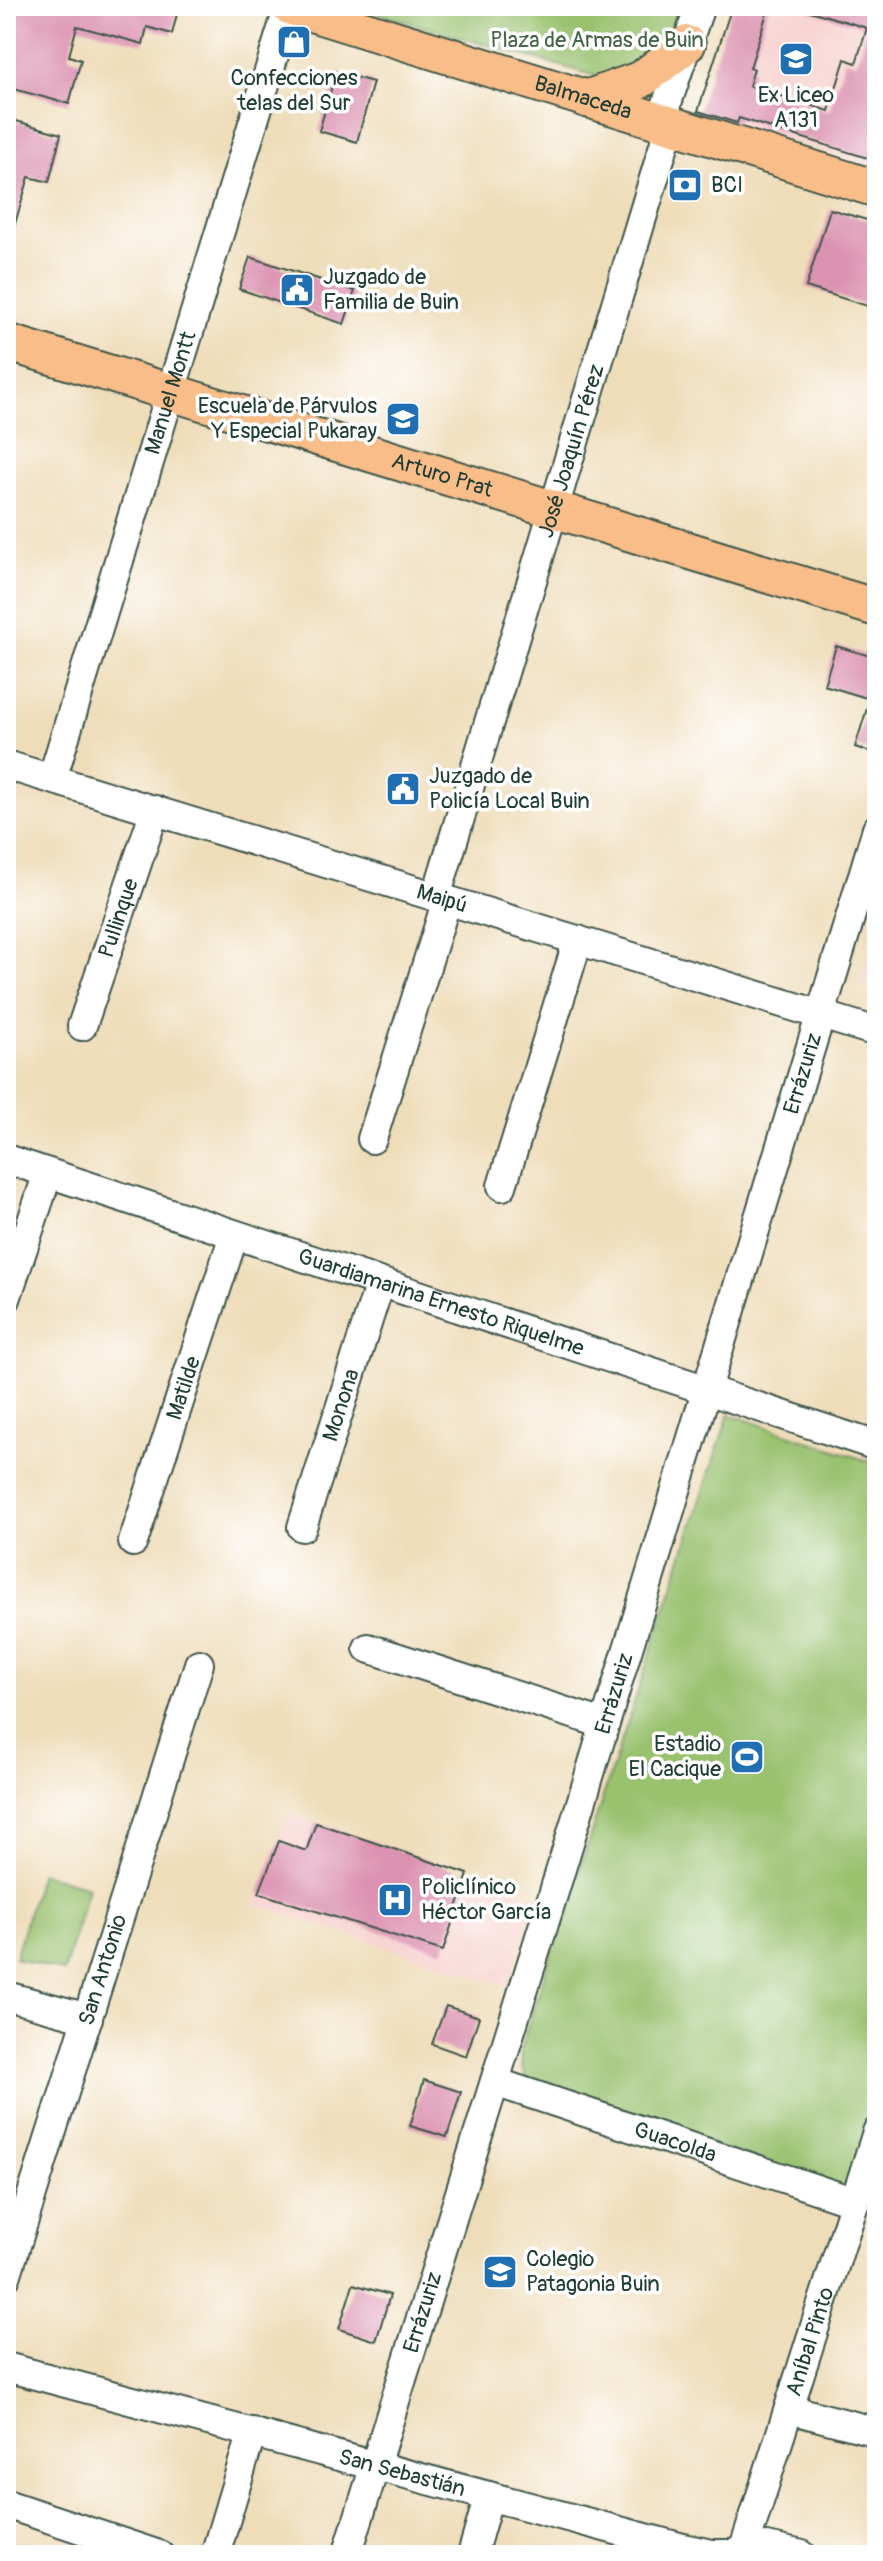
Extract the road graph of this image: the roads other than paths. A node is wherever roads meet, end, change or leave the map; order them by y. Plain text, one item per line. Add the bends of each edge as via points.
1 (289, 6) edge
2 (700, 6) edge
3 (347, 16) edge
4 (687, 44) junction
5 (586, 99) junction
6 (666, 124) junction
7 (877, 189) edge
8 (6, 342) edge
9 (170, 393) junction
10 (553, 511) junction
11 (877, 608) edge
12 (6, 765) edge
13 (52, 779) junction
14 (155, 810) junction
15 (877, 829) edge
16 (441, 898) junction
17 (578, 940) junction
18 (821, 1015) junction
19 (82, 1026) dead end
20 (877, 1032) edge
21 (372, 1139) dead end
22 (6, 1159) edge
23 (48, 1173) junction
24 (502, 1186) dead end
25 (234, 1235) junction
26 (380, 1283) junction
27 (6, 1299) edge
28 (704, 1391) junction
29 (877, 1446) edge
30 (302, 1527) dead end
31 (133, 1542) dead end
32 (368, 1648) dead end
33 (199, 1664) dead end
34 (604, 1724) junction
35 (6, 1996) edge
36 (88, 2018) junction
37 (495, 2082) junction
38 (877, 2132) edge
39 (865, 2186) edge
40 (6, 2277) edge
41 (6, 2367) edge
42 (789, 2409) junction
43 (252, 2432) junction
44 (877, 2432) edge
45 (375, 2465) junction
46 (489, 2496) junction
47 (6, 2504) edge
48 (682, 2552) edge
49 (742, 2553) edge
50 (159, 2555) edge
51 (215, 2555) edge
52 (347, 2555) edge
53 (472, 2555) edge
54 (802, 2555) edge

1 - 3 main road, Balmaceda
1 - 9 street, Manuel Montt
2 - 4 street, José Joaquín Pérez
3 - 5 main road, Balmaceda
4 - 5 main road via 642,79
4 - 6 street, José Joaquín Pérez via 667,103
5 - 6 main road, Balmaceda
6 - 7 main road, Balmaceda
6 - 10 street, José Joaquín Pérez via 665,142
8 - 9 main road, Arturo Prat
9 - 10 main road, Arturo Prat
9 - 13 street, Manuel Montt
10 - 11 main road, Arturo Prat
10 - 16 street, José Joaquín Pérez
12 - 13 street, Maipú
13 - 14 street, Maipú
14 - 16 street, Maipú
14 - 19 street, Pullinque
15 - 18 street, Errázuriz
16 - 17 street, Maipú
16 - 21 street, José Joaquín Pérez
17 - 18 street, Maipú
17 - 24 street
18 - 20 street, Maipú
18 - 28 street, Errázuriz
22 - 23 street, Guardiamarina Ernesto Riquelme
23 - 25 street, Guardiamarina Ernesto Riquelme
23 - 27 street
25 - 26 street, Guardiamarina Ernesto Riquelme
25 - 31 street, Matilde
26 - 28 street, Guardiamarina Ernesto Riquelme
26 - 30 street, Monona
28 - 29 street, Guardiamarina Ernesto Riquelme
28 - 34 street, Errázuriz
32 - 34 street
33 - 36 street, San Antonio
34 - 37 street, Errázuriz
35 - 36 street
36 - 40 street, San Antonio
37 - 39 street, Guacolda
37 - 45 street, Errázuriz
38 - 39 street, Aníbal Pinto
39 - 42 street, Aníbal Pinto
41 - 43 street, San Sebastián
42 - 44 street
42 - 49 street, Aníbal Pinto
43 - 45 street, San Sebastián
43 - 51 street
45 - 46 street, San Sebastián
45 - 52 street, Errázuriz
46 - 48 street, San Sebastián
46 - 53 street
47 - 50 street
48 - 49 street, San Sebastián
49 - 54 street, San Sebastián via 767,2547

